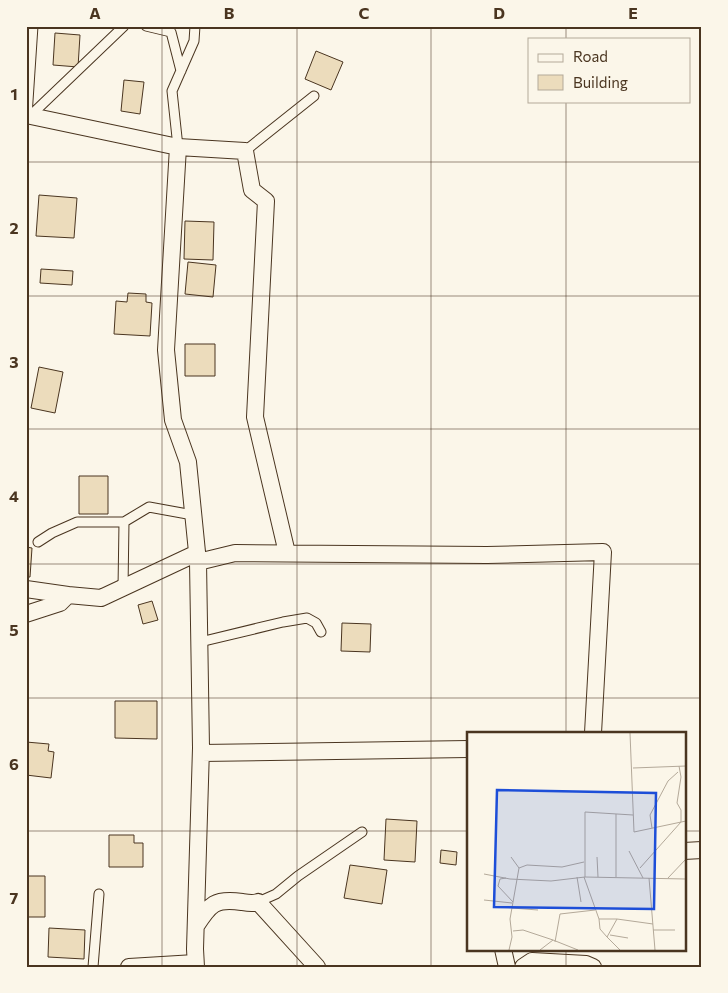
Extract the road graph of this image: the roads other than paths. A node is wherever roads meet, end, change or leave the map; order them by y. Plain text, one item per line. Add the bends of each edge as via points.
1 (33, 26) edge
2 (124, 26) edge
3 (146, 26) edge
4 (195, 26) edge
5 (181, 71) junction
6 (314, 96) dead end
7 (28, 116) edge
8 (178, 147) junction
9 (245, 152) junction
10 (193, 515) junction
11 (124, 522) junction
12 (38, 542) dead end
13 (287, 554) junction
14 (198, 558) junction
15 (123, 588) junction
16 (26, 589) edge
17 (68, 595) junction
18 (26, 614) edge
19 (321, 632) dead end
20 (200, 642) junction
21 (593, 732) edge
22 (467, 749) edge
23 (201, 753) junction
24 (362, 832) dead end
25 (702, 850) edge
26 (686, 851) edge
27 (99, 894) dead end
28 (258, 902) junction
29 (196, 928) junction
30 (503, 950) edge
31 (196, 965) edge
32 (93, 967) edge
33 (129, 967) edge
34 (317, 967) edge
35 (507, 967) edge
36 (523, 967) edge
37 (593, 967) edge

1 - 7 lane
2 - 7 lane
3 - 5 lane via 171,32
4 - 5 lane via 194,41
5 - 8 lane via 172,91
6 - 9 lane
7 - 8 street
8 - 9 street
8 - 10 street via 166,350 173,420 188,462
9 - 13 street via 252,190 266,201 255,418
10 - 11 lane via 148,507
10 - 14 street
11 - 12 lane via 77,522
11 - 15 lane
13 - 14 street via 235,553
13 - 21 street via 603,552
14 - 15 street
14 - 20 street
15 - 17 street via 101,598
16 - 17 street
17 - 18 street via 60,602
19 - 20 lane via 316,623 307,618
20 - 23 street
22 - 23 street
23 - 29 street
24 - 28 lane via 276,894
25 - 26 street
27 - 32 lane
28 - 29 street via 216,902 208,907
28 - 34 street
29 - 31 street
30 - 35 street
31 - 33 street
36 - 37 street via 532,961

